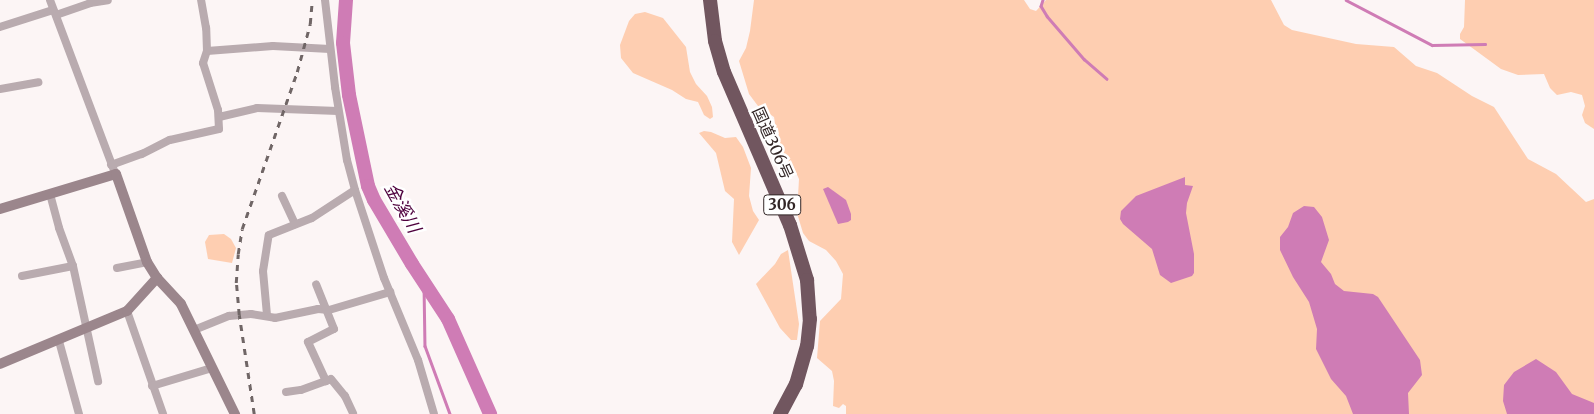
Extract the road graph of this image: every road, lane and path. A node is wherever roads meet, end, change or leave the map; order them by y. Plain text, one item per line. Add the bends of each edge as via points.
1 (50, 0) edge
2 (108, 0) edge
3 (201, 0) edge
4 (325, 0) edge
5 (710, 0) edge
6 (54, 13) junction
7 (0, 27) edge
8 (330, 49) junction
9 (207, 51) junction
10 (38, 82) dead end
11 (0, 90) edge
12 (338, 111) junction
13 (219, 117) junction
14 (114, 170) junction
15 (357, 192) junction
16 (50, 194) junction
17 (282, 196) dead end
18 (0, 209) edge
19 (295, 224) junction
20 (147, 262) junction
21 (73, 266) junction
22 (117, 268) dead end
23 (22, 276) dead end
24 (157, 278) junction
25 (316, 284) dead end
26 (390, 292) junction
27 (324, 310) junction
28 (127, 311) junction
29 (267, 315) junction
30 (86, 330) junction
31 (194, 330) junction
32 (59, 341) junction
33 (0, 364) edge
34 (212, 368) junction
35 (326, 380) junction
36 (98, 381) dead end
37 (152, 386) junction
38 (286, 392) dead end
39 (353, 412) dead end
40 (79, 414) edge
41 (162, 414) edge
42 (235, 414) edge
43 (434, 414) edge
44 (780, 414) edge

1 - 6 street
2 - 6 street
3 - 9 street
4 - 8 street
5 - 44 highway, 国道306号 / 306 via 715,41 724,72 790,225 807,280 810,319 807,346 796,384
6 - 7 street
6 - 14 street
8 - 9 street via 273,46
8 - 12 street
9 - 13 street via 203,63
10 - 11 street
12 - 13 street via 257,108
12 - 15 street
13 - 14 street via 219,129 170,140
14 - 16 street
14 - 20 street
15 - 19 street
15 - 26 street
16 - 18 street
16 - 21 street
17 - 19 street
19 - 29 street via 269,235 263,271
20 - 22 street
20 - 24 street
21 - 23 street
21 - 30 street
24 - 28 street
24 - 31 street via 181,304
25 - 27 street
26 - 27 street
26 - 43 street via 412,343
27 - 29 street via 282,317
27 - 35 street via 334,329 308,342
28 - 30 street
28 - 37 street
29 - 31 street via 229,316
30 - 32 street
30 - 36 street
31 - 34 street
32 - 33 street
32 - 40 street
34 - 37 street
34 - 42 street
35 - 38 street
35 - 39 street via 331,379
37 - 41 street

